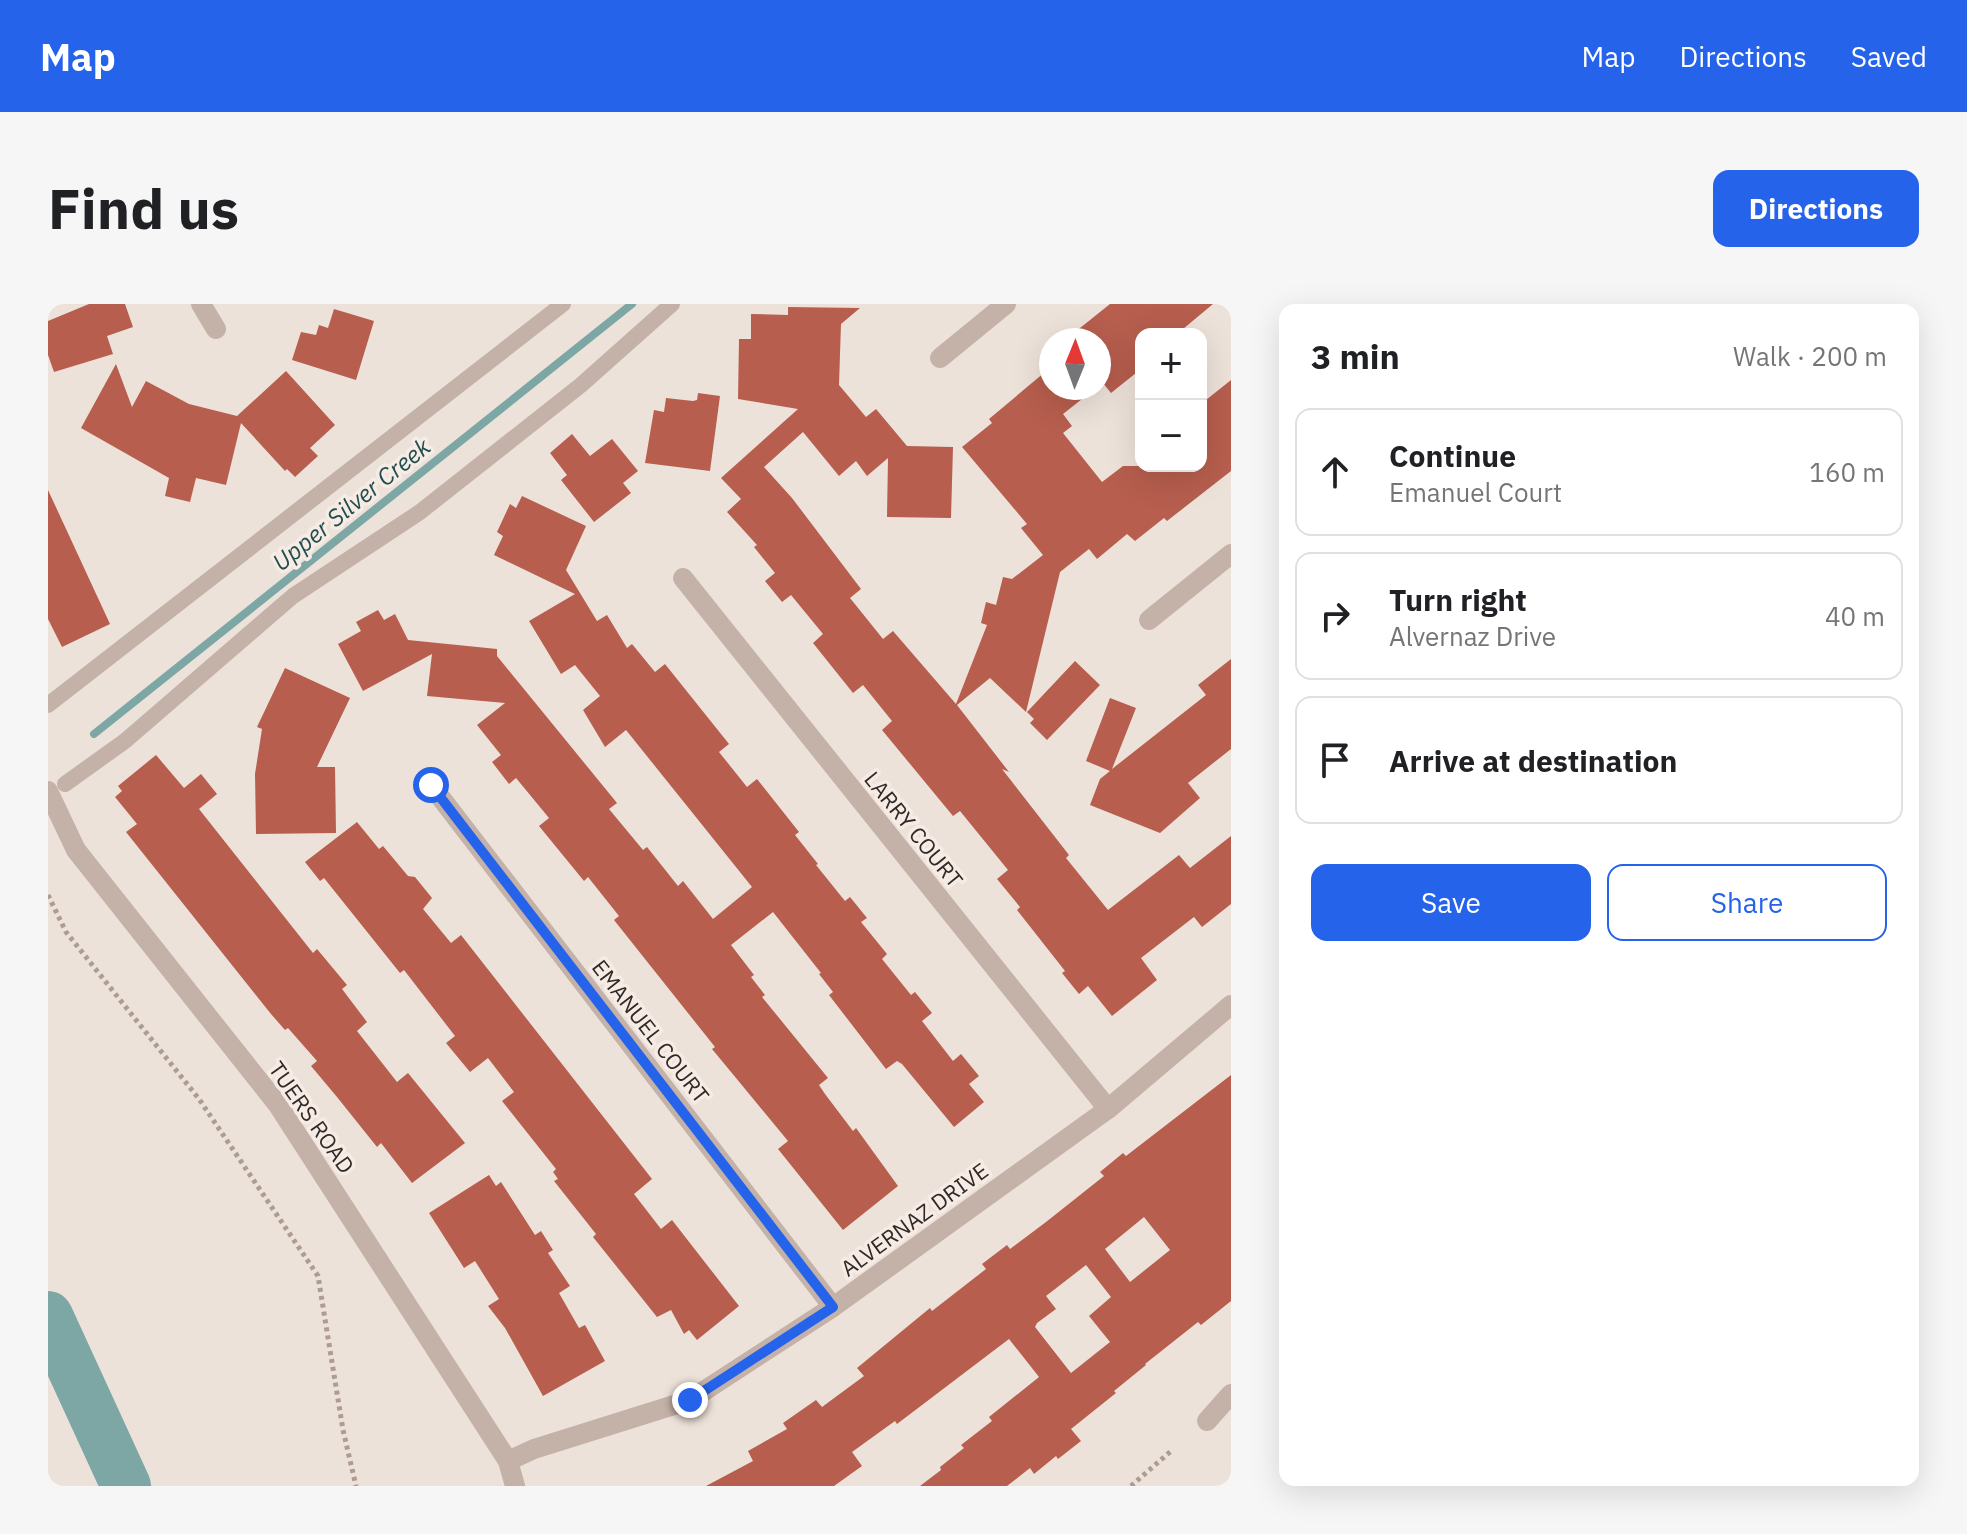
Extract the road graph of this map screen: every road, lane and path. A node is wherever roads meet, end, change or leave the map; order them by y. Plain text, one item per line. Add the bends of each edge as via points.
1 (201, 304) edge
2 (563, 304) edge
3 (672, 304) edge
4 (1006, 304) edge
5 (216, 329) dead end
6 (940, 358) dead end
7 (1231, 554) edge
8 (683, 578) dead end
9 (1149, 620) dead end
10 (48, 705) edge
11 (431, 785) dead end
12 (56, 788) edge
13 (48, 895) edge
14 (1231, 1005) edge
15 (1108, 1109) junction
16 (833, 1307) junction
17 (1231, 1394) edge
18 (1207, 1421) dead end
19 (1171, 1451) dead end
20 (508, 1461) junction
21 (356, 1486) edge
22 (515, 1486) edge
23 (1131, 1486) edge

1 - 5 street
2 - 10 lane
3 - 12 lane via 581,385 420,512 293,596 125,741
4 - 6 street
7 - 9 street
8 - 15 street, LARRY COURT
11 - 16 street, EMANUEL COURT
12 - 20 street, TUERS ROAD via 76,850 278,1105
13 - 21 path via 66,932 199,1099 318,1276
14 - 15 street, ALVERNAZ DRIVE
15 - 16 street, ALVERNAZ DRIVE
16 - 20 street, ALVERNAZ DRIVE via 690,1400
17 - 18 street
19 - 23 path
20 - 22 street, TUERS ROAD

